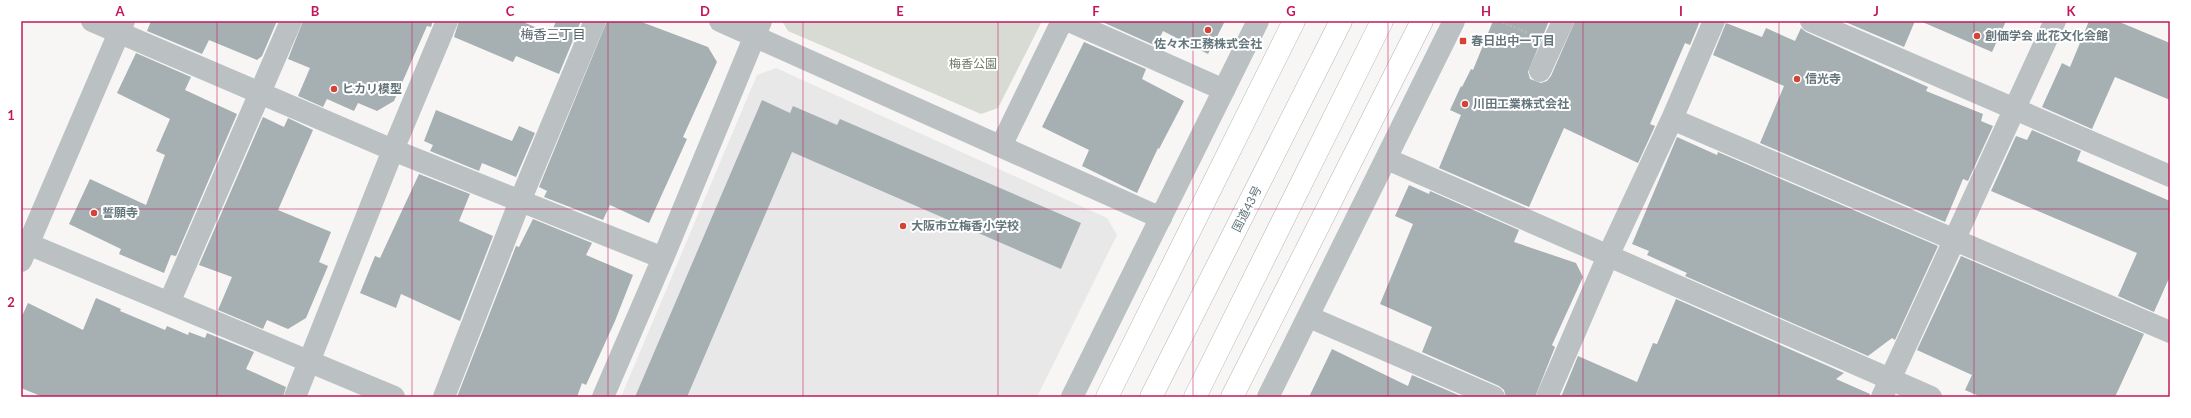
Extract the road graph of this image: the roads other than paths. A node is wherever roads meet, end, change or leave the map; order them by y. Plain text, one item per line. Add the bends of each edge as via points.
1 (92, 21) edge
2 (291, 21) edge
3 (447, 21) edge
4 (595, 21) edge
5 (720, 21) edge
6 (1062, 21) edge
7 (1069, 21) edge
8 (1258, 21) edge
9 (1294, 21) edge
10 (1341, 21) edge
11 (1382, 21) edge
12 (1422, 21) edge
13 (1454, 21) edge
14 (1563, 21) edge
15 (1714, 21) edge
16 (1811, 21) edge
17 (2055, 21) edge
18 (122, 27) edge
19 (758, 28) edge
20 (1540, 71) dead end
21 (1224, 90) junction
22 (259, 91) junction
23 (2015, 110) junction
24 (1672, 119) junction
25 (1001, 146) junction
26 (393, 150) junction
27 (1387, 159) junction
28 (2170, 176) edge
29 (520, 200) junction
30 (1161, 218) junction
31 (1954, 240) junction
32 (23, 248) edge
33 (1608, 256) junction
34 (663, 258) junction
35 (169, 303) junction
36 (1309, 317) junction
37 (2170, 332) edge
38 (310, 362) junction
39 (1886, 388) edge
40 (295, 397) edge
41 (394, 397) edge
42 (444, 397) edge
43 (603, 397) edge
44 (1072, 397) edge
45 (1107, 397) edge
46 (1151, 397) edge
47 (1195, 397) edge
48 (1232, 397) edge
49 (1268, 397) edge
50 (1494, 397) edge
51 (1546, 397) edge
52 (1932, 397) edge

1 - 18 street
2 - 22 street
3 - 26 street
4 - 29 street
5 - 19 street
6 - 25 street
7 - 21 street
8 - 21 street
9 - 45 highway
10 - 46 highway, 国道43号
11 - 47 highway
12 - 48 highway
13 - 27 street
14 - 20 street
15 - 24 street
16 - 23 street
17 - 23 street
18 - 22 street
18 - 32 street
19 - 25 street
19 - 34 street
21 - 30 street
22 - 26 street
22 - 35 street
23 - 28 street
23 - 31 street
24 - 31 street
24 - 33 street
25 - 30 street
26 - 29 street
26 - 38 street
27 - 33 street
27 - 36 street
29 - 34 street
29 - 42 street
30 - 44 street
31 - 37 street
31 - 39 street
32 - 35 street
33 - 39 street
33 - 51 street
34 - 43 street
35 - 38 street
36 - 49 street
36 - 50 street
38 - 40 street
38 - 41 street
39 - 52 street

